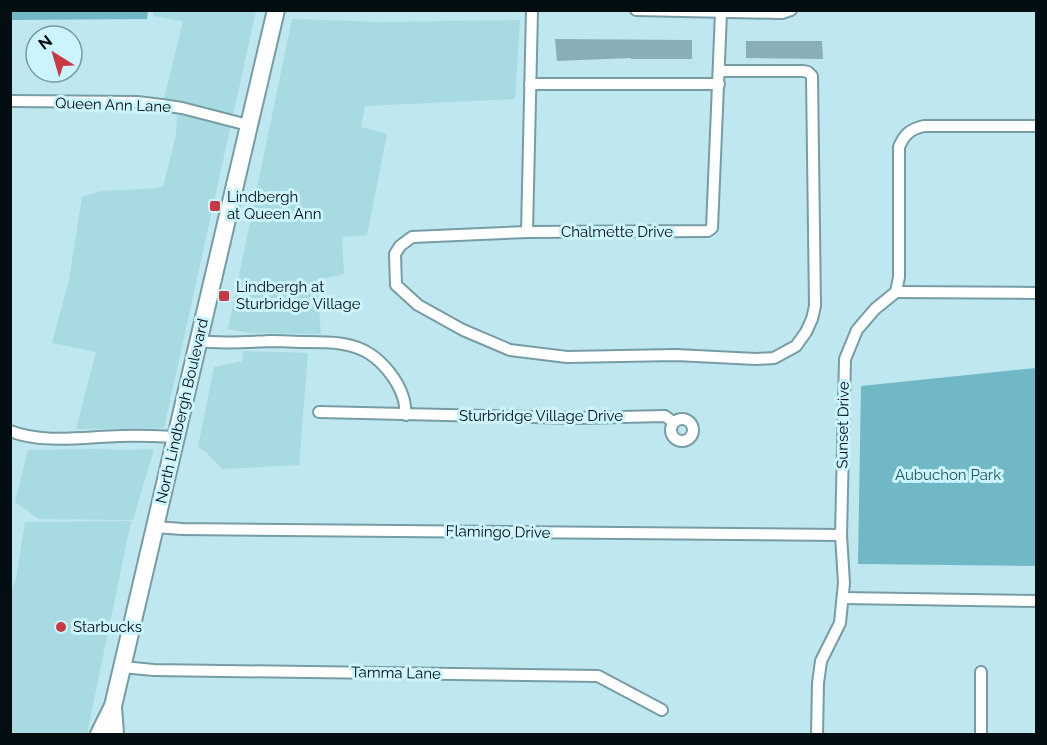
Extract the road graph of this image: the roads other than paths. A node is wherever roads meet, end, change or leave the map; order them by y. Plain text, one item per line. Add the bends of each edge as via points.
1 (276, 10) edge
2 (532, 10) edge
3 (636, 10) edge
4 (791, 10) edge
5 (721, 13) junction
6 (719, 71) junction
7 (530, 84) junction
8 (719, 84) junction
9 (10, 101) edge
10 (248, 125) junction
11 (1036, 126) edge
12 (527, 232) junction
13 (896, 291) junction
14 (1036, 293) edge
15 (198, 341) junction
16 (319, 412) dead end
17 (406, 415) junction
18 (673, 422) dead end
19 (10, 431) edge
20 (176, 437) junction
21 (154, 527) junction
22 (841, 535) junction
23 (843, 598) junction
24 (1036, 601) edge
25 (122, 667) junction
26 (981, 672) dead end
27 (113, 706) junction
28 (662, 710) dead end
29 (99, 735) edge
30 (115, 735) edge
31 (818, 735) edge
32 (981, 735) edge

1 - 10 main road, North Lindbergh Boulevard
2 - 7 street
3 - 5 street
4 - 5 street
5 - 6 street, Chalmette Drive
6 - 8 street, Chalmette Drive
6 - 12 street via 803,71 813,76 815,306 812,320 796,346 774,358 567,357 510,350 418,305 396,285 394,254 412,237
7 - 8 street
7 - 12 street
8 - 12 street, Chalmette Drive via 712,228
9 - 10 street, Queen Ann Lane via 136,102 182,108
10 - 15 main road, North Lindbergh Boulevard
11 - 13 street via 924,126 908,132 899,147 900,262
13 - 14 street
13 - 22 street, Sunset Drive via 856,330 845,359
15 - 17 street via 320,342 357,348 369,353 388,371 403,396
15 - 20 main road, North Lindbergh Boulevard
16 - 17 street, Sturbridge Village Drive
17 - 18 street, Sturbridge Village Drive via 665,416
19 - 20 street via 39,438
20 - 21 main road, North Lindbergh Boulevard
21 - 22 street, Flamingo Drive
21 - 25 main road, North Lindbergh Boulevard
22 - 23 street, Sunset Drive
23 - 24 street
23 - 31 street, Sunset Drive via 840,623 819,672
25 - 27 main road, North Lindbergh Boulevard
25 - 28 street, Tamma Lane via 598,676
26 - 32 street
27 - 29 main road, North Lindbergh Boulevard
27 - 30 main road, North Lindbergh Boulevard

